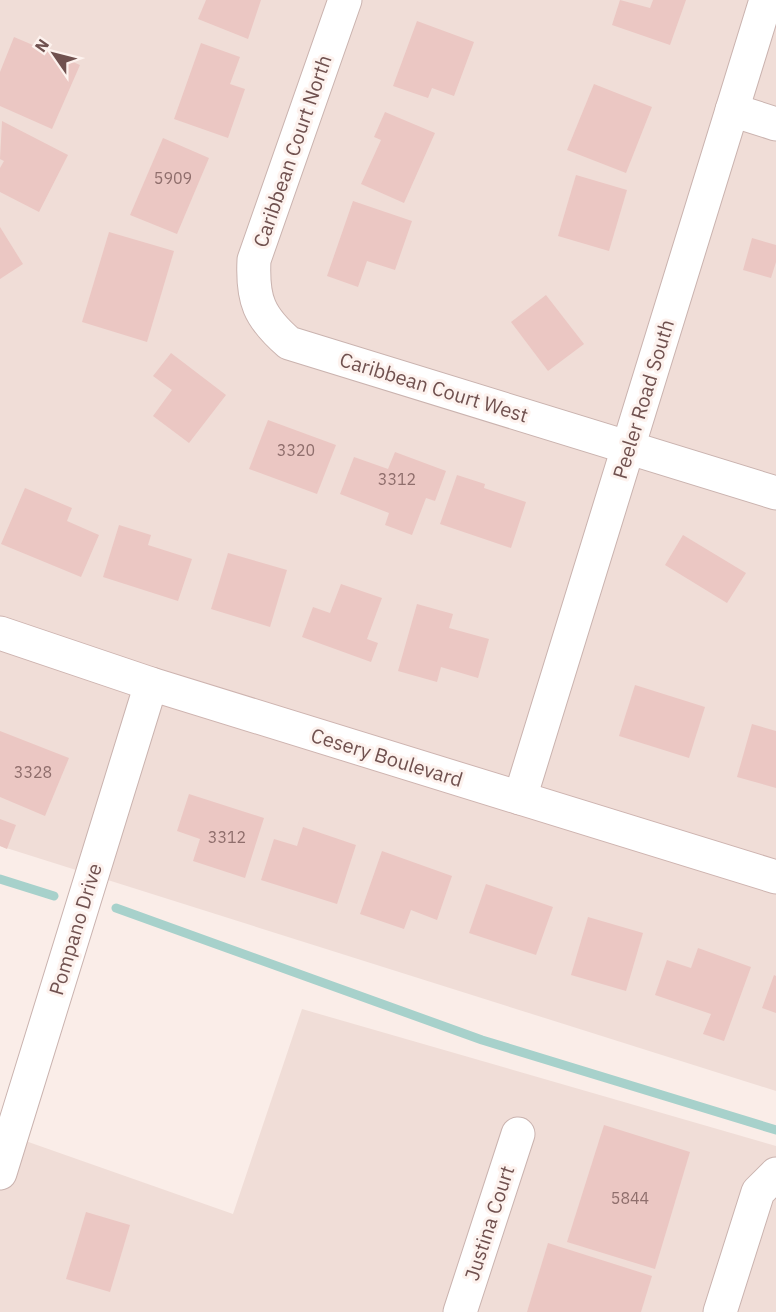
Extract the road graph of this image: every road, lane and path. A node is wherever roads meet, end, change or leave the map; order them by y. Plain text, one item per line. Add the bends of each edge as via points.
1 (345, 0) edge
2 (766, 0) edge
3 (732, 110) junction
4 (776, 124) edge
5 (257, 305) joint
6 (627, 447) junction
7 (776, 493) edge
8 (0, 633) edge
9 (151, 684) junction
10 (520, 798) junction
11 (776, 878) edge
12 (9, 1111) edge
13 (518, 1134) dead end
14 (0, 1173) edge
15 (776, 1174) edge
16 (460, 1312) edge
17 (720, 1312) edge

1 - 5 street, Caribbean Court North via 254,260 252,284
2 - 3 street, Peeler Road South
3 - 4 street
3 - 6 street, Peeler Road South
5 - 6 street, Caribbean Court West via 268,325 289,343
6 - 7 street, Caribbean Court West
6 - 10 street, Peeler Road South
8 - 9 street, Cesery Boulevard
9 - 10 street, Cesery Boulevard
9 - 12 street, Pompano Drive
10 - 11 street, Cesery Boulevard
12 - 14 street, Pompano Drive
13 - 16 street, Justina Court
15 - 17 street via 758,1192

